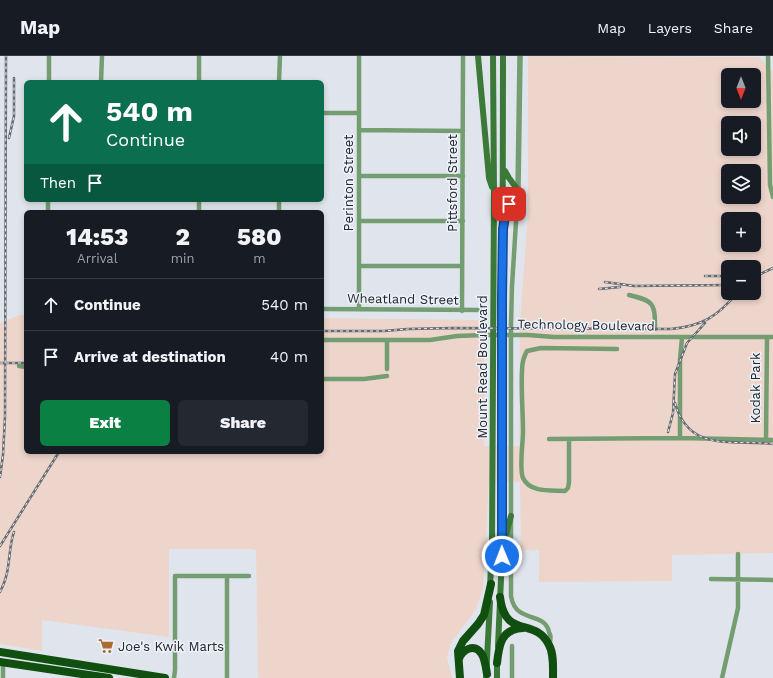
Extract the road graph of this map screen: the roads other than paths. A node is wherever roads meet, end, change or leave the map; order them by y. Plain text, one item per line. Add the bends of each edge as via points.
1 (49, 56) edge
2 (102, 56) edge
3 (199, 56) edge
4 (280, 56) edge
5 (359, 56) edge
6 (463, 56) edge
7 (478, 56) edge
8 (493, 56) edge
9 (503, 56) edge
10 (520, 56) edge
11 (768, 56) edge
12 (49, 80) edge
13 (102, 80) edge
14 (199, 80) edge
15 (280, 80) edge
16 (324, 113) edge
17 (359, 113) junction
18 (359, 130) junction
19 (463, 131) junction
20 (504, 169) junction
21 (359, 176) junction
22 (463, 176) junction
23 (518, 190) junction
24 (494, 194) junction
25 (773, 197) edge
26 (359, 221) junction
27 (463, 221) junction
28 (503, 229) junction
29 (359, 266) junction
30 (462, 266) junction
31 (629, 295) dead end
32 (324, 309) edge
33 (359, 310) junction
34 (484, 310) dead end
35 (462, 311) junction
36 (656, 329) dead end
37 (767, 337) junction
38 (773, 337) edge
39 (682, 338) junction
40 (324, 340) edge
41 (387, 340) junction
42 (617, 349) dead end
43 (19, 366) dead end
44 (24, 367) edge
45 (387, 369) dead end
46 (387, 376) dead end
47 (324, 379) edge
48 (680, 438) junction
49 (549, 439) dead end
50 (569, 439) junction
51 (766, 440) junction
52 (773, 440) edge
53 (511, 516) junction
54 (738, 554) dead end
55 (502, 556) junction
56 (227, 576) junction
57 (249, 576) dead end
58 (712, 579) dead end
59 (738, 580) junction
60 (773, 580) edge
61 (491, 584) junction
62 (500, 597) junction
63 (530, 629) junction
64 (549, 644) junction
65 (512, 646) dead end
66 (0, 652) edge
67 (2, 662) edge
68 (497, 663) junction
69 (459, 664) junction
70 (122, 675) edge
71 (487, 676) edge
72 (3, 678) edge
73 (109, 678) edge
74 (165, 678) edge
75 (174, 678) edge
76 (227, 678) edge
77 (460, 678) edge
78 (497, 678) edge
79 (512, 678) edge
80 (554, 678) edge
81 (722, 678) edge

1 - 12 street
2 - 13 street
3 - 14 street
4 - 15 street
5 - 17 street, Perinton Street
6 - 19 street, Pittsford Street
7 - 24 main road via 489,178
8 - 24 main road, Mount Read Boulevard
9 - 20 main road, Mount Read Boulevard
10 - 23 street
11 - 25 street via 770,185
16 - 17 street
17 - 18 street, Perinton Street
18 - 19 street
18 - 21 street, Perinton Street
19 - 22 street, Pittsford Street
20 - 23 main road
20 - 28 main road, Mount Read Boulevard
21 - 22 street
21 - 26 street, Perinton Street
22 - 27 street, Pittsford Street
23 - 28 main road via 506,211
23 - 53 street via 510,341
24 - 61 main road, Mount Read Boulevard
26 - 27 street
26 - 29 street, Perinton Street
27 - 30 street, Pittsford Street
28 - 55 main road, Mount Read Boulevard
29 - 30 street
29 - 33 street, Perinton Street
30 - 35 street, Pittsford Street
31 - 36 street via 644,298 651,303 655,312
32 - 33 street, Wheatland Street
33 - 35 street, Wheatland Street
34 - 35 street, Wheatland Street
37 - 38 street, Technology Boulevard
37 - 39 street, Technology Boulevard
37 - 51 street, Kodak Park
39 - 41 street, Technology Boulevard via 485,335 430,340
39 - 48 street
40 - 41 street, Technology Boulevard
41 - 45 street
42 - 50 street via 541,348 527,351 525,354 521,398 522,474 531,486 541,490 568,488
43 - 44 street
46 - 47 street
48 - 50 street, Kodak Park
48 - 51 street, Kodak Park
49 - 50 street, Kodak Park
51 - 52 street, Kodak Park
53 - 55 main road
53 - 64 street via 512,602 520,612 546,625 550,635
54 - 59 street
55 - 62 main road, Mount Read Boulevard
56 - 57 street
56 - 75 street via 175,576
56 - 76 street
58 - 59 street
59 - 60 street
59 - 81 street via 738,608
61 - 69 highway via 484,615 458,649
61 - 71 main road, Mount Read Boulevard
62 - 63 highway via 507,619
62 - 68 main road, Mount Read Boulevard
63 - 64 highway via 540,634
63 - 68 highway via 514,629 505,635
64 - 80 highway
65 - 79 street
66 - 70 highway
67 - 72 street
67 - 73 highway
68 - 78 main road, Mount Read Boulevard
69 - 71 highway via 464,651 476,649 483,656
69 - 77 highway
70 - 74 highway

